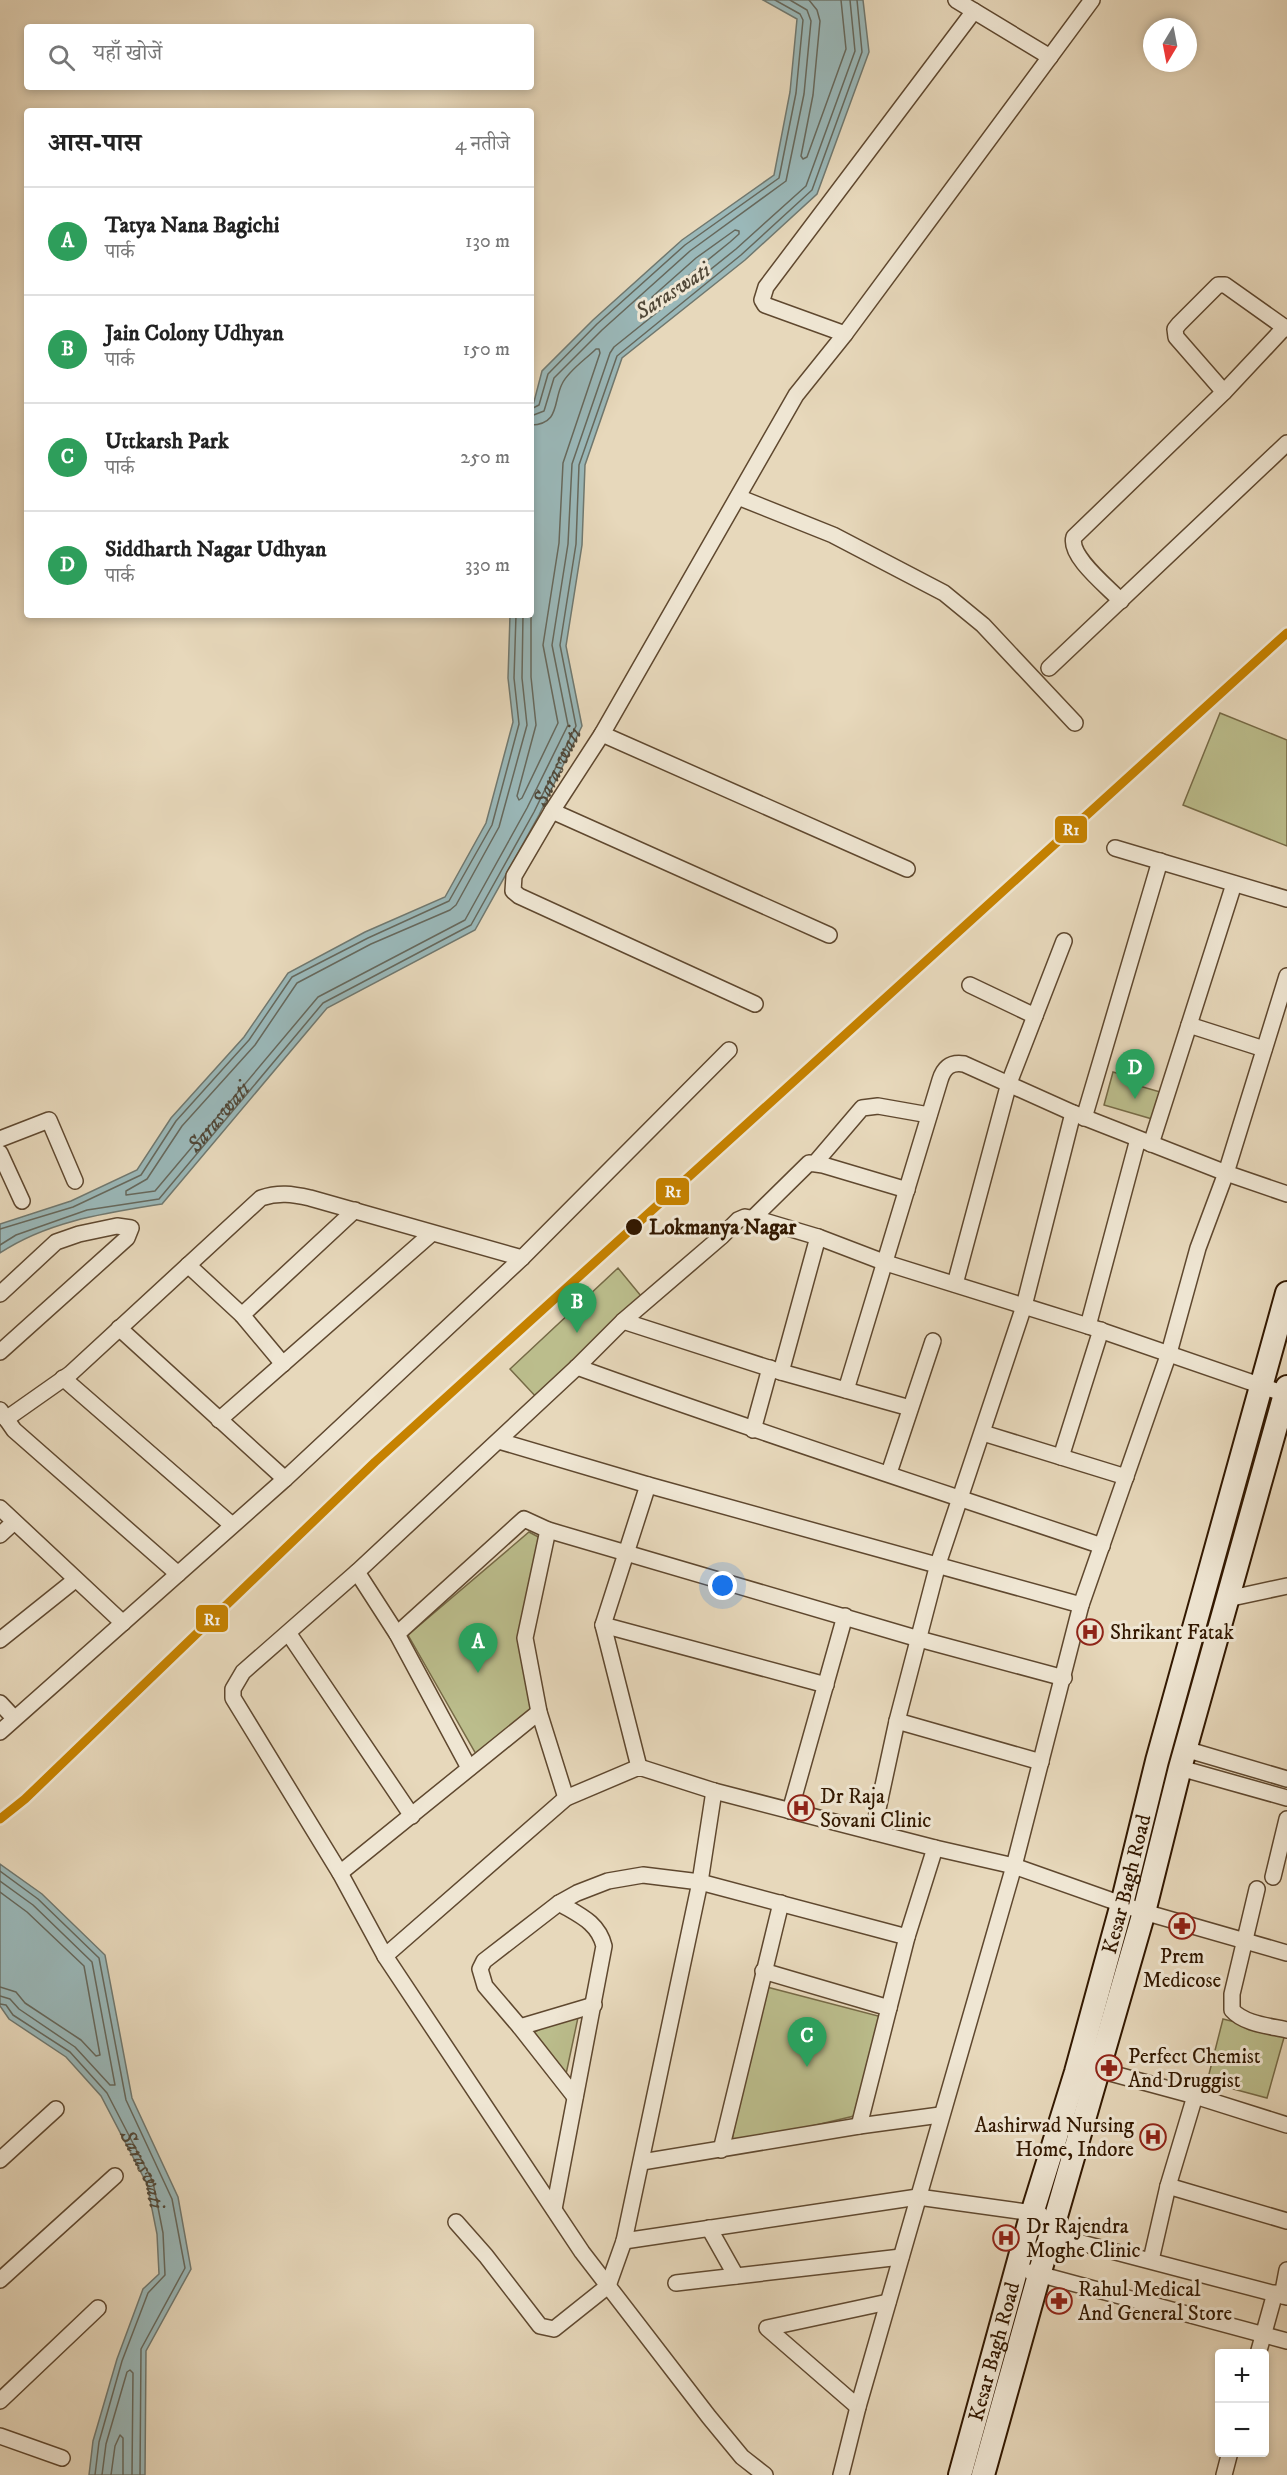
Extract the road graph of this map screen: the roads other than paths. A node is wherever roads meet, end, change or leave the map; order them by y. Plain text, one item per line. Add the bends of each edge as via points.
1 (956, 0) edge
2 (1092, 0) edge
3 (974, 11) junction
4 (1050, 57) junction
5 (1286, 328) edge
6 (845, 334) junction
7 (1224, 392) junction
8 (1287, 444) edge
9 (738, 497) junction
10 (1121, 601) junction
11 (1049, 668) dead end
12 (1075, 723) dead end
13 (602, 734) junction
14 (552, 810) junction
15 (1115, 848) dead end
16 (1160, 861) junction
17 (907, 869) dead end
18 (1234, 884) junction
19 (1287, 899) edge
20 (829, 935) dead end
21 (1064, 941) dead end
22 (1287, 976) edge
23 (970, 985) dead end
24 (755, 1004) dead end
25 (1035, 1016) junction
26 (1189, 1025) junction
27 (1264, 1049) junction
28 (729, 1050) dead end
29 (1009, 1083) junction
30 (929, 1115) junction
31 (1079, 1115) junction
32 (0, 1139) edge
33 (1145, 1142) junction
34 (0, 1153) edge
35 (815, 1163) junction
36 (1226, 1173) junction
37 (75, 1181) dead end
38 (907, 1190) junction
39 (1287, 1194) edge
40 (22, 1202) dead end
41 (355, 1210) junction
42 (753, 1218) junction
43 (431, 1234) junction
44 (818, 1237) junction
45 (522, 1258) junction
46 (885, 1263) junction
47 (188, 1265) junction
48 (956, 1284) junction
49 (1287, 1293) edge
50 (0, 1294) edge
51 (1024, 1306) junction
52 (242, 1316) junction
53 (623, 1321) junction
54 (118, 1328) junction
55 (1094, 1328) junction
56 (933, 1341) dead end
57 (0, 1352) edge
58 (1169, 1353) junction
59 (283, 1364) junction
60 (577, 1368) junction
61 (776, 1370) junction
62 (63, 1378) junction
63 (1262, 1384) junction
64 (846, 1390) junction
65 (1286, 1390) edge
66 (910, 1408) junction
67 (3, 1415) edge
68 (219, 1420) junction
69 (753, 1430) junction
70 (983, 1433) junction
71 (499, 1441) junction
72 (1061, 1456) junction
73 (889, 1473) junction
74 (1126, 1477) junction
75 (285, 1479) junction
76 (648, 1485) junction
77 (959, 1498) junction
78 (0, 1508) edge
79 (13, 1523) junction
80 (232, 1525) junction
81 (548, 1530) junction
82 (0, 1534) edge
83 (1102, 1546) junction
84 (626, 1553) junction
85 (938, 1564) junction
86 (357, 1572) junction
87 (178, 1574) junction
88 (75, 1580) junction
89 (1287, 1586) edge
90 (1230, 1589) junction
91 (1081, 1605) junction
92 (845, 1616) junction
93 (123, 1623) junction
94 (603, 1625) junction
95 (289, 1634) junction
96 (397, 1634) junction
97 (919, 1639) junction
98 (0, 1640) edge
99 (1064, 1678) junction
100 (826, 1685) junction
101 (0, 1703) edge
102 (539, 1712) junction
103 (14, 1718) junction
104 (897, 1721) junction
105 (0, 1732) edge
106 (1182, 1759) junction
107 (1041, 1762) junction
108 (639, 1767) junction
109 (469, 1768) junction
110 (1287, 1779) edge
111 (714, 1791) junction
112 (566, 1798) junction
113 (1287, 1798) edge
114 (790, 1811) junction
115 (412, 1816) junction
116 (1287, 1819) edge
117 (873, 1832) junction
118 (934, 1848) junction
119 (1014, 1866) junction
120 (340, 1872) junction
121 (1273, 1877) dead end
122 (700, 1882) junction
123 (1257, 1889) dead end
124 (559, 1904) junction
125 (781, 1904) junction
126 (1122, 1904) junction
127 (1144, 1912) junction
128 (908, 1937) junction
129 (1244, 1941) junction
130 (1287, 1953) edge
131 (385, 1956) junction
132 (764, 1971) junction
133 (594, 2005) junction
134 (889, 2008) junction
135 (520, 2027) junction
136 (1287, 2030) edge
137 (1098, 2070) junction
138 (1196, 2096) junction
139 (575, 2097) junction
140 (56, 2109) dead end
141 (940, 2115) junction
142 (1287, 2125) edge
143 (859, 2126) junction
144 (721, 2150) junction
145 (2, 2153) edge
146 (642, 2162) junction
147 (115, 2176) dead end
148 (1168, 2186) junction
149 (918, 2197) junction
150 (554, 2209) junction
151 (1032, 2212) junction
152 (1287, 2221) edge
153 (456, 2222) dead end
154 (1053, 2227) junction
155 (709, 2228) junction
156 (624, 2241) junction
157 (901, 2257) junction
158 (1151, 2260) junction
159 (1287, 2270) edge
160 (1028, 2271) junction
161 (736, 2276) junction
162 (0, 2280) edge
163 (676, 2283) dead end
164 (608, 2286) junction
165 (1281, 2295) edge
166 (888, 2302) junction
167 (98, 2308) dead end
168 (1264, 2334) junction
169 (1287, 2341) edge
170 (1260, 2349) edge
171 (0, 2401) edge
172 (858, 2407) junction
173 (0, 2436) edge
174 (1229, 2457) edge
175 (62, 2458) dead end
176 (765, 2475) edge
177 (841, 2475) edge
178 (960, 2475) edge
179 (983, 2475) edge
180 (1224, 2475) edge

1 - 3 street
2 - 4 street
3 - 4 street
3 - 6 street via 763,294 765,305 774,310
4 - 6 street
5 - 7 street
5 - 7 street via 1225,285 1218,285 1179,324 1176,337
6 - 9 street via 796,395
7 - 10 street via 1074,537 1076,555
8 - 10 street
9 - 12 street via 806,522 944,593 983,625
9 - 13 street
10 - 11 street
13 - 14 street
13 - 17 street
14 - 20 street
14 - 24 street via 514,876 513,891
15 - 16 street
16 - 18 street
16 - 31 street
18 - 19 street
18 - 26 street
21 - 25 street
22 - 27 street
23 - 25 street
25 - 29 street
26 - 27 street
26 - 33 street
27 - 36 street
28 - 45 street
29 - 30 street via 954,1062 942,1073
29 - 31 street
29 - 48 street
30 - 35 street via 878,1106 862,1108
30 - 38 street
31 - 33 street
31 - 51 street
32 - 37 street via 49,1120
33 - 36 street
33 - 55 street
34 - 40 street
35 - 38 street
35 - 42 street via 805,1166
36 - 39 street
36 - 58 street via 1198,1248
38 - 46 street
41 - 43 street
41 - 47 street via 292,1194 261,1198
41 - 52 street
42 - 44 street
42 - 53 street via 745,1217 731,1225
43 - 45 street
43 - 59 street
44 - 46 street
44 - 61 street
45 - 75 street
46 - 48 street
46 - 64 street
47 - 52 street
47 - 54 street
48 - 51 street
49 - 63 main road, Kesar Bagh Road
50 - 57 street via 56,1242 98,1230 125,1225 130,1228 127,1238
51 - 55 street
51 - 70 street
52 - 59 street
53 - 60 street
53 - 61 street
54 - 62 street
54 - 68 street
55 - 58 street
55 - 72 street
56 - 66 street
58 - 63 street
58 - 74 street
59 - 68 street
60 - 69 street
60 - 71 street
61 - 64 street
61 - 69 street
62 - 67 street
62 - 80 street
63 - 65 street
63 - 126 main road, Kesar Bagh Road via 1157,1761
64 - 66 street
65 - 90 main road, Kesar Bagh Road
66 - 73 street
67 - 87 street via 14,1430
68 - 75 street
69 - 73 street
70 - 72 street
70 - 77 street
71 - 76 street
71 - 86 street
72 - 74 street
73 - 77 street
74 - 83 street
75 - 80 street
76 - 84 street
76 - 85 street
77 - 83 street
77 - 85 street
78 - 79 street
79 - 82 street
79 - 88 street
80 - 87 street
81 - 84 street
81 - 96 street via 524,1519
81 - 102 street via 525,1638
83 - 91 street
84 - 92 street
84 - 94 street
85 - 91 street
85 - 97 street
86 - 95 street
86 - 96 street
87 - 93 street
88 - 93 street
88 - 98 street
89 - 90 street via 1260,1591
90 - 106 main road, Kesar Bagh Road
91 - 99 street
92 - 97 street
92 - 100 street
93 - 103 street
94 - 100 street
94 - 108 street
95 - 115 street
95 - 120 street via 243,1672 233,1689 233,1698
96 - 109 street
97 - 99 street
97 - 104 street
99 - 107 street
100 - 114 street
101 - 103 street
102 - 109 street
102 - 112 street
103 - 105 street
104 - 107 street
104 - 117 street
106 - 110 street
106 - 113 street
106 - 127 main road, Kesar Bagh Road
107 - 119 street
108 - 111 street
108 - 112 street
109 - 115 street
111 - 114 street
111 - 122 street
112 - 131 street
114 - 117 street
115 - 120 street
116 - 121 street
117 - 118 street
118 - 119 street
118 - 128 street
119 - 126 street
119 - 141 street
120 - 131 street
122 - 124 street via 643,1875 608,1881
122 - 125 street
122 - 146 street
123 - 129 street
124 - 133 street via 590,1920 602,1936 604,1946
124 - 135 street via 484,1961 480,1969 485,1986
125 - 128 street
125 - 132 street
126 - 127 street
126 - 151 main road, Kesar Bagh Road
127 - 129 street
127 - 137 main road, Kesar Bagh Road
128 - 134 street
129 - 130 street
129 - 136 street via 1232,2010 1245,2019
131 - 150 street
132 - 134 street
132 - 144 street
133 - 135 street
133 - 139 street
134 - 143 street
135 - 139 street
137 - 138 street
137 - 154 main road, Kesar Bagh Road
138 - 142 street
138 - 148 street
139 - 150 street
140 - 145 street
141 - 143 street
141 - 149 street
143 - 144 street
144 - 146 street
146 - 156 street
147 - 162 street
148 - 152 street
148 - 158 street
149 - 151 street
149 - 155 street
149 - 157 street
150 - 164 street
151 - 154 street
151 - 160 main road, Kesar Bagh Road
153 - 164 street via 540,2326 554,2329
154 - 158 street
154 - 160 main road, Kesar Bagh Road
155 - 156 street
155 - 161 street
156 - 164 street
157 - 161 street
157 - 166 street
158 - 165 street
159 - 165 street
160 - 168 street
160 - 178 main road, Kesar Bagh Road
160 - 179 main road, Kesar Bagh Road
161 - 163 street
164 - 176 street via 742,2457
165 - 168 street
166 - 172 street
166 - 172 street via 767,2328
167 - 171 street
168 - 169 street
168 - 170 street
172 - 177 street
173 - 175 street
174 - 180 street

